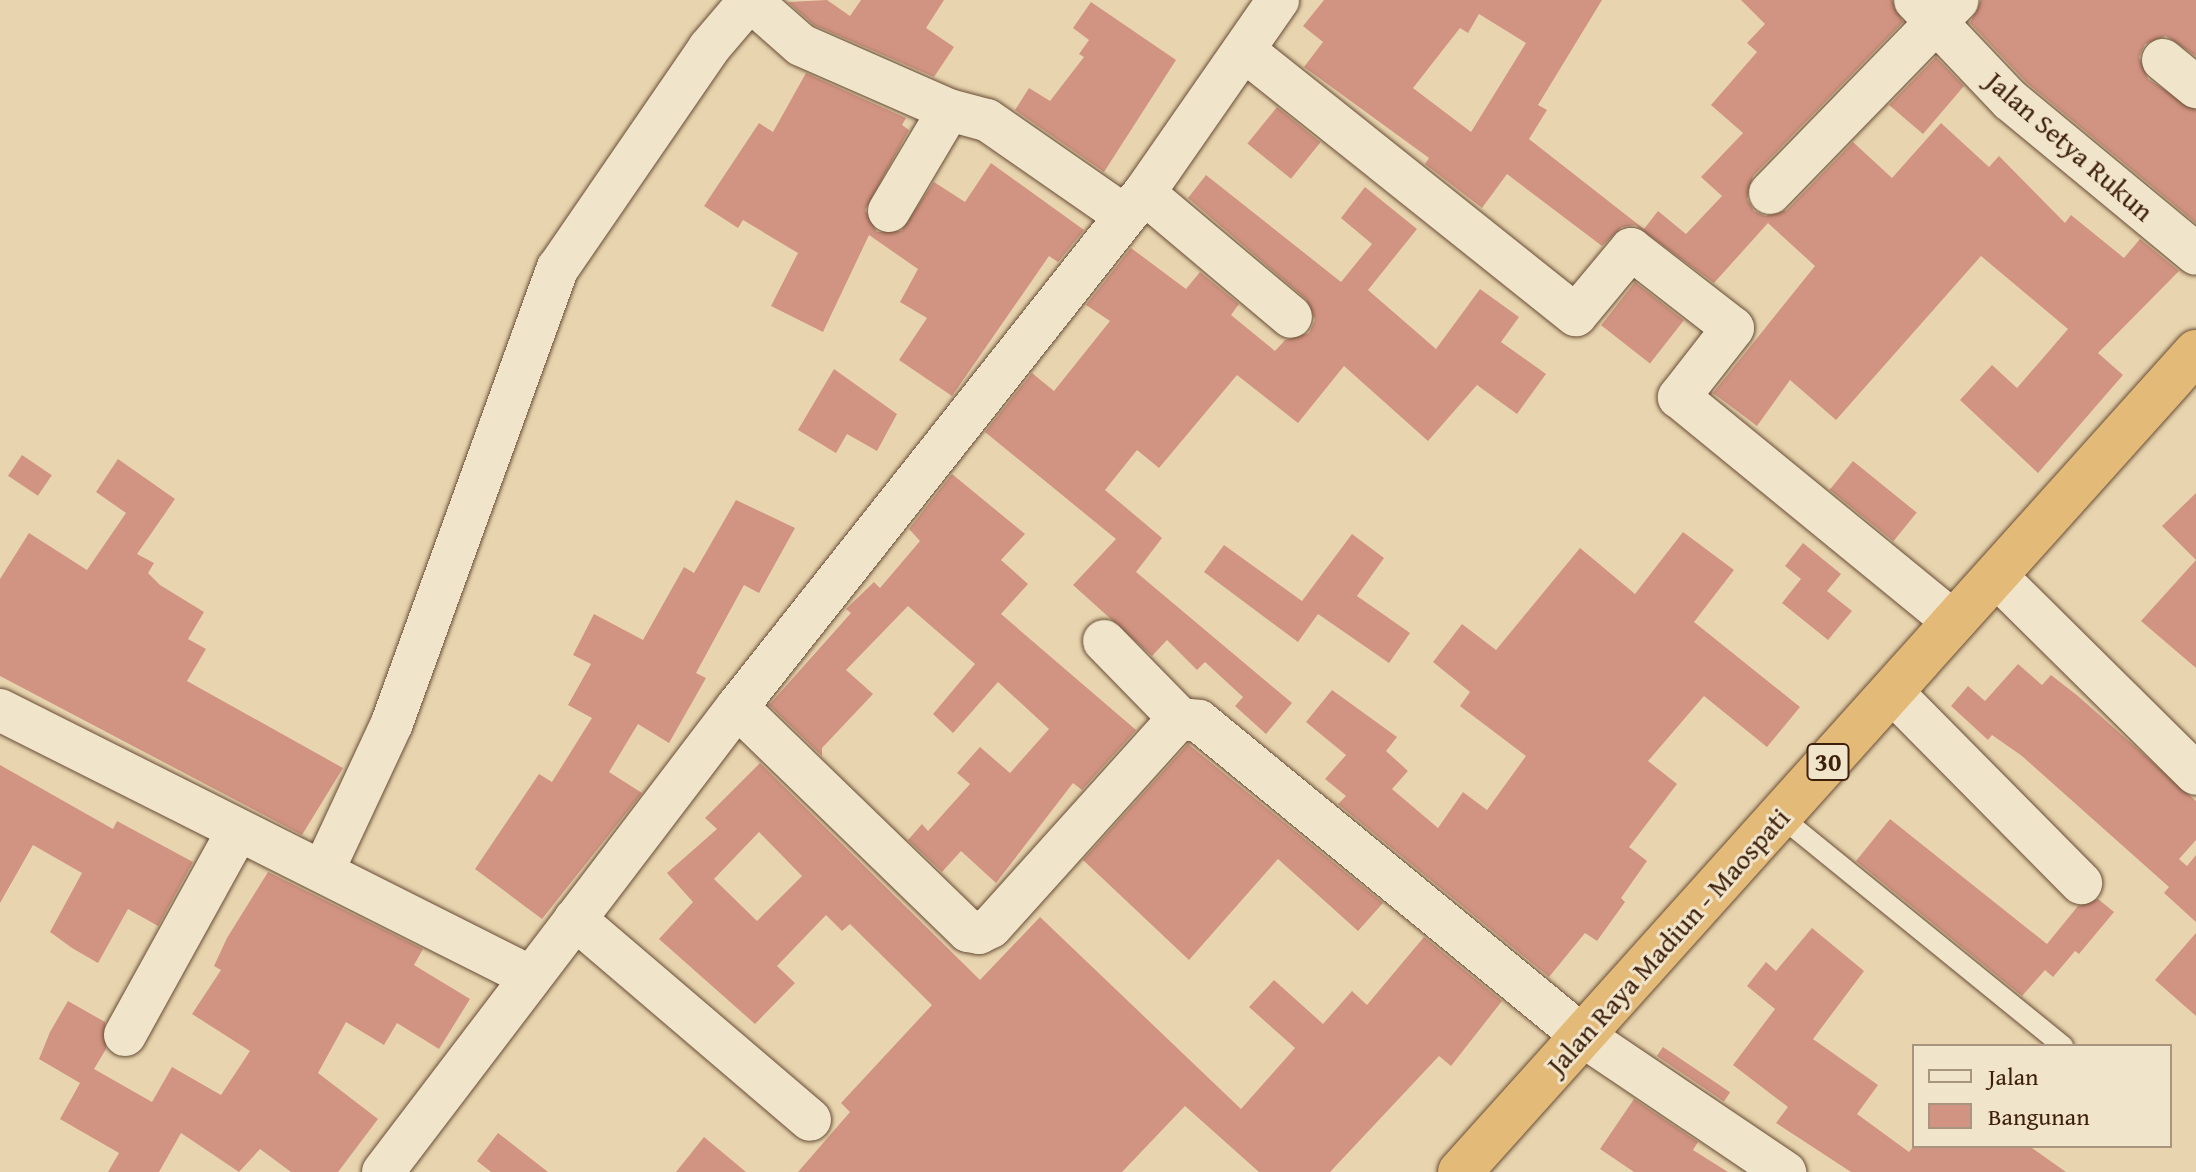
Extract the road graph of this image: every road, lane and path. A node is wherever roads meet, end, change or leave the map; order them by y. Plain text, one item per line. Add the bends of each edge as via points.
1 (1278, 0) edge
2 (749, 1) edge
3 (1937, 7) edge
4 (1246, 52) junction
5 (2163, 60) dead end
6 (2196, 87) edge
7 (949, 110) junction
8 (1770, 193) dead end
9 (1134, 205) junction
10 (889, 211) dead end
11 (2196, 254) edge
12 (1291, 317) dead end
13 (2196, 352) edge
14 (1996, 576) junction
15 (1953, 621) junction
16 (1104, 641) dead end
17 (1892, 692) junction
18 (737, 707) junction
19 (0, 710) edge
20 (1180, 719) junction
21 (2196, 774) edge
22 (1780, 816) junction
23 (238, 830) junction
24 (324, 869) junction
25 (2081, 883) dead end
26 (575, 919) junction
27 (531, 977) junction
28 (125, 1035) dead end
29 (1583, 1036) junction
30 (2061, 1044) edge
31 (810, 1120) dead end
32 (383, 1172) edge
33 (1460, 1172) edge
34 (1785, 1172) edge

1 - 4 street
2 - 7 street via 801,45
2 - 24 street via 709,48 558,268 398,709
3 - 8 street
3 - 11 street, Jalan Setya Rukun via 2010,100
4 - 9 street
4 - 15 street via 1576,315 1631,249 1733,328 1679,397
5 - 6 street
7 - 9 street via 987,120
7 - 10 street
9 - 12 street
9 - 18 street
13 - 14 highway, Jalan Raya Madiun - Maospati / 30
14 - 15 highway, Jalan Raya Madiun - Maospati / 30
14 - 21 street
15 - 17 highway, Jalan Raya Madiun - Maospati / 30
16 - 20 street
17 - 22 highway, Jalan Raya Madiun - Maospati / 30
17 - 25 street
18 - 20 street via 968,931 979,933 991,927
18 - 26 street
19 - 23 street
20 - 29 street via 1211,729
22 - 29 highway, Jalan Raya Madiun - Maospati / 30
22 - 30 lane
23 - 24 street
23 - 28 street
24 - 27 street
26 - 27 street
26 - 31 street
27 - 32 street
29 - 33 highway, Jalan Raya Madiun - Maospati / 30
29 - 34 street

